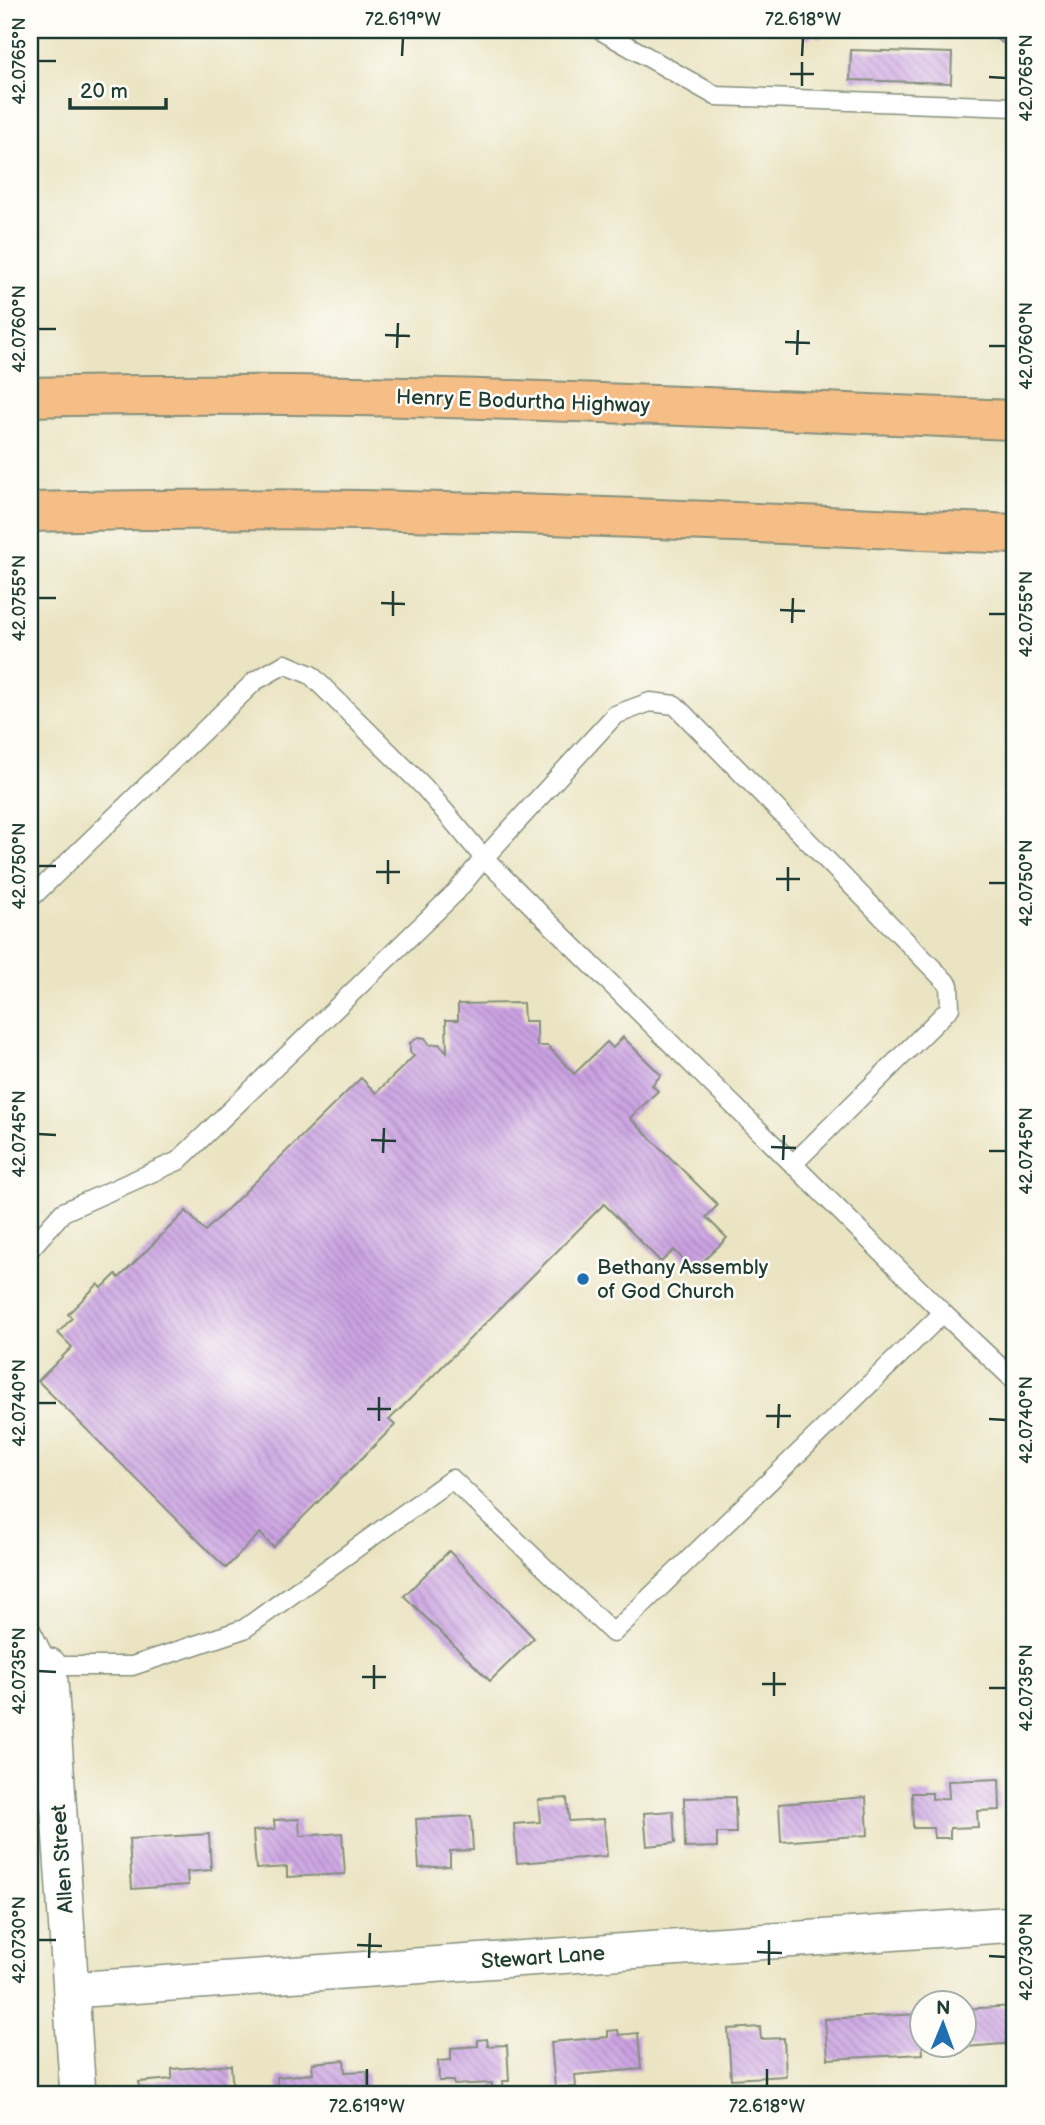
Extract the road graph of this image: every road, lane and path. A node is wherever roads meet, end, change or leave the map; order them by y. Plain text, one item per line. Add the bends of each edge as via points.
1 (600, 30) edge
2 (1015, 107) edge
3 (30, 397) edge
4 (1015, 421) edge
5 (30, 512) edge
6 (1015, 534) edge
7 (484, 858) junction
8 (30, 900) edge
9 (793, 1164) junction
10 (30, 1249) edge
11 (943, 1313) junction
12 (1015, 1381) edge
13 (30, 1628) edge
14 (49, 1665) junction
15 (1015, 1924) edge
16 (71, 1990) junction
17 (78, 2095) edge

1 - 2 lane via 716,96
3 - 4 highway, Henry E Bodurtha Highway via 330,395
5 - 6 highway via 359,510
7 - 8 lane via 424,787 311,675 285,664 255,681
7 - 9 lane
7 - 9 lane via 615,715 649,702 675,705 948,985 950,1007
7 - 10 lane via 456,891 178,1161 63,1212
9 - 11 lane
11 - 12 lane
11 - 14 lane via 613,1633 452,1479 244,1629 132,1666
13 - 14 lane
14 - 16 street, Allen Street
15 - 16 street, Stewart Lane
16 - 17 street, Allen Street

